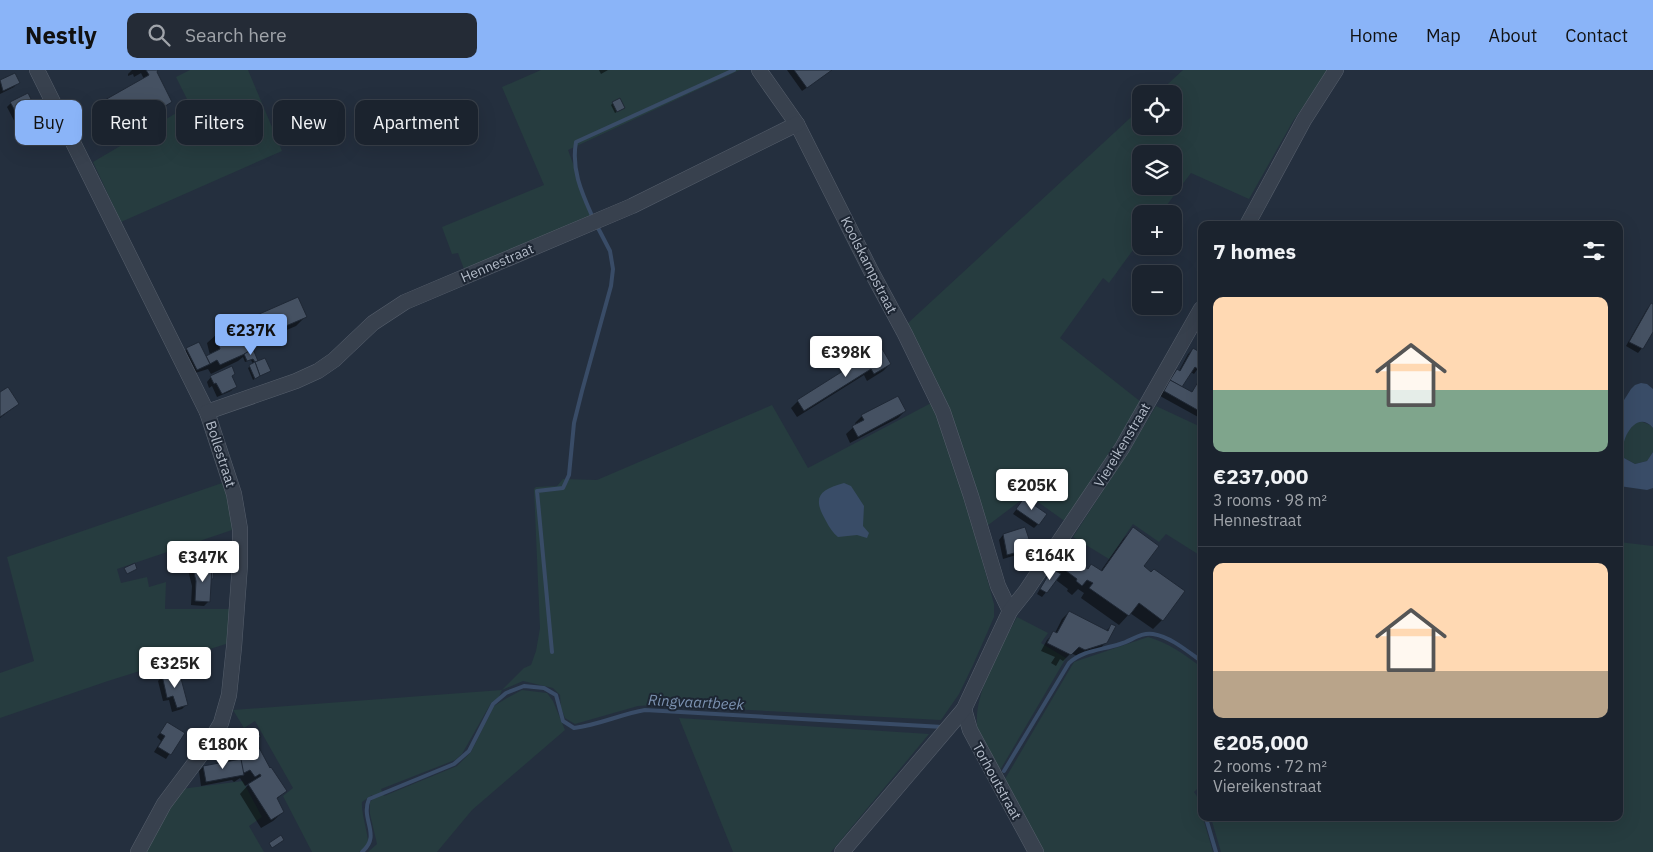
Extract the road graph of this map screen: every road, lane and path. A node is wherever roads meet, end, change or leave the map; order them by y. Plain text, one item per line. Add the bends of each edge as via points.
1 (37, 70) edge
2 (759, 70) edge
3 (1336, 70) edge
4 (796, 124) junction
5 (1249, 221) edge
6 (1198, 314) edge
7 (207, 412) junction
8 (1010, 610) junction
9 (964, 709) junction
10 (138, 852) edge
11 (842, 852) edge
12 (1036, 852) edge

1 - 7 street, Bollestraat
2 - 4 street, Koolskampstraat
3 - 5 street via 1304,120
4 - 7 street, Hennestraat via 632,206 405,302 372,323 318,371
4 - 8 street, Koolskampstraat via 942,412 998,586
6 - 8 street, Viereikenstraat via 1122,448
7 - 10 street, Bollestraat via 234,494 240,529 229,695 221,723 164,804
8 - 9 street, Viereikenstraat
9 - 11 street, Viereikenstraat
9 - 12 street, Torhoutstraat via 970,730

